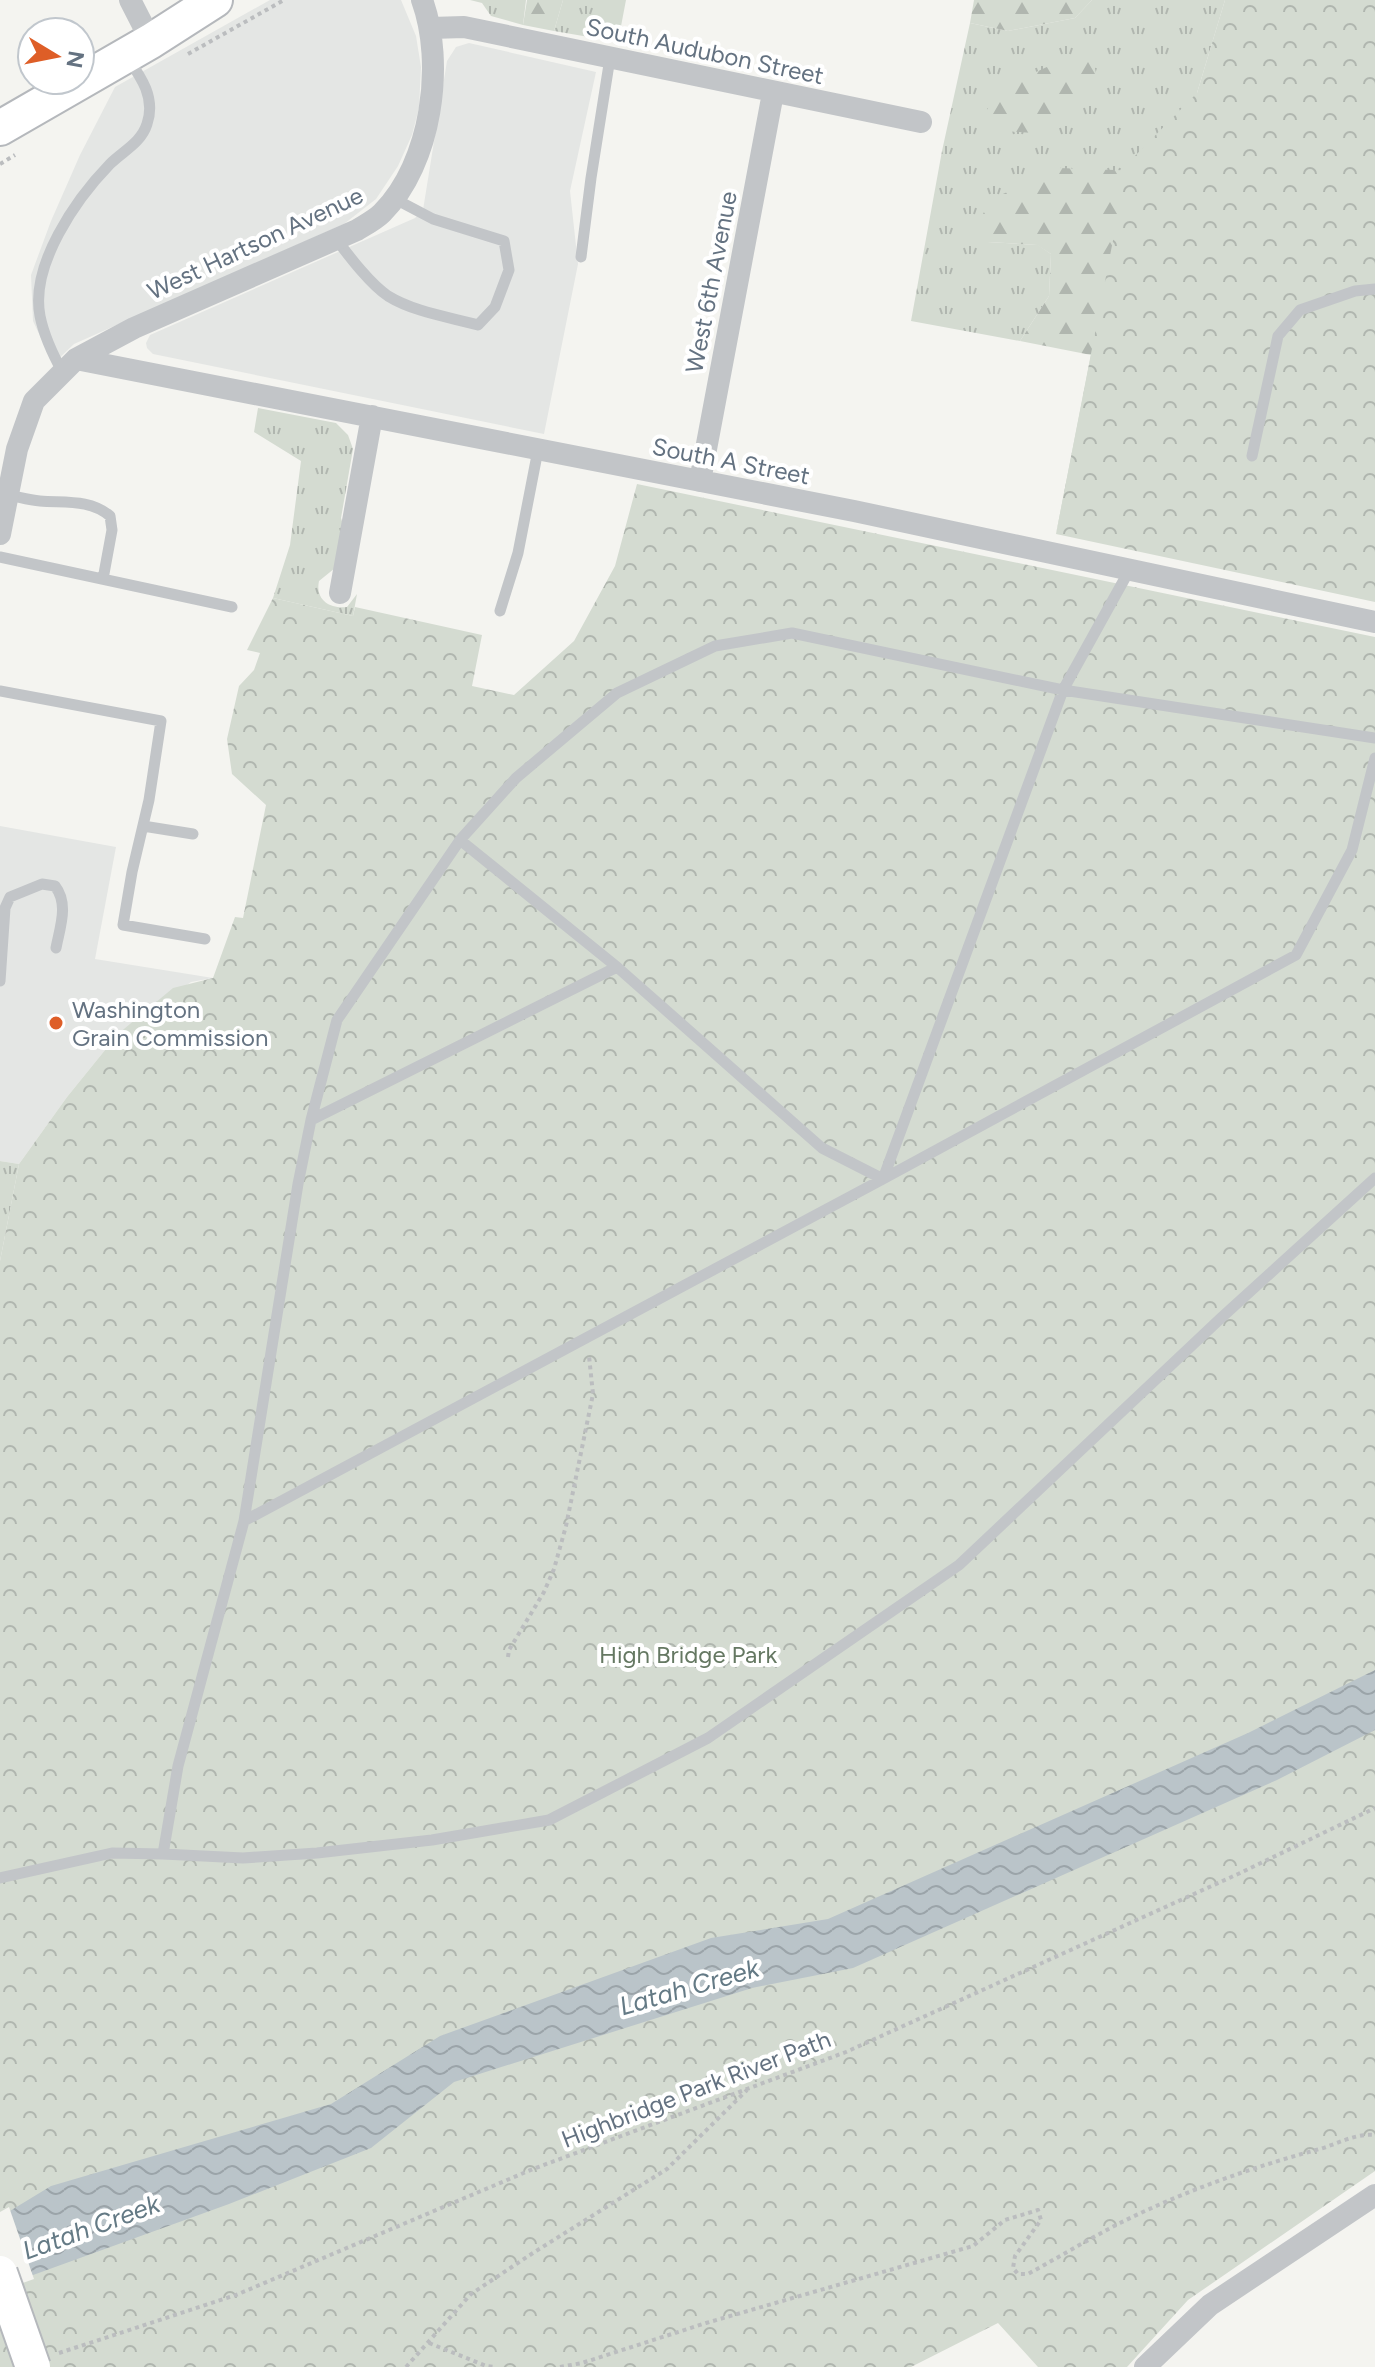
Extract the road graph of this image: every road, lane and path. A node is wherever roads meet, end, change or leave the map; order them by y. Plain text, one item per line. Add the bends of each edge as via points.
1 (130, 0) edge
2 (215, 0) edge
3 (422, 0) edge
4 (431, 28) junction
5 (139, 48) junction
6 (610, 58) junction
7 (773, 93) junction
8 (921, 122) dead end
9 (0, 128) edge
10 (395, 199) junction
11 (336, 239) junction
12 (581, 257) dead end
13 (1375, 289) edge
14 (70, 366) junction
15 (372, 416) junction
16 (538, 450) junction
17 (1252, 456) dead end
18 (700, 481) junction
19 (8, 495) junction
20 (0, 534) edge
21 (0, 557) edge
22 (1131, 568) junction
23 (103, 579) junction
24 (340, 593) dead end
25 (232, 607) dead end
26 (500, 611) dead end
27 (1375, 622) edge
28 (1063, 690) junction
29 (0, 691) edge
30 (1375, 738) edge
31 (1375, 758) edge
32 (143, 826) junction
33 (193, 834) dead end
34 (460, 840) junction
35 (205, 939) dead end
36 (56, 948) dead end
37 (617, 967) junction
38 (0, 981) edge
39 (311, 1120) junction
40 (1375, 1178) edge
41 (883, 1179) junction
42 (588, 1338) junction
43 (244, 1521) junction
44 (508, 1657) dead end
45 (1375, 1808) edge
46 (163, 1854) junction
47 (0, 1878) edge
48 (749, 2088) junction
49 (1375, 2135) edge
50 (1375, 2195) edge
51 (0, 2273) edge
52 (429, 2343) junction
53 (46, 2360) edge
54 (406, 2367) edge
55 (494, 2367) edge
56 (560, 2367) edge
57 (1145, 2367) edge

1 - 5 street
2 - 5 main road
3 - 4 street, West Hartson Avenue
4 - 6 street, South Audubon Street via 464,27
4 - 10 street, West Hartson Avenue via 430,104 407,180
5 - 9 main road
5 - 14 lane via 150,100 147,125 128,151 96,179 63,226 39,288 39,315 51,351
6 - 7 street, South Audubon Street
6 - 12 lane
7 - 8 street, South Audubon Street
7 - 18 street, West 6th Avenue
10 - 11 street, West Hartson Avenue via 381,215
10 - 11 lane via 433,219 504,241 509,270 495,307 478,325 387,295
11 - 14 street, West Hartson Avenue via 134,328
13 - 17 lane via 1300,310 1278,336
14 - 15 street, South A Street
14 - 19 street, West Hartson Avenue via 34,401
15 - 16 street, South A Street
15 - 24 street
16 - 18 street, South A Street
16 - 26 lane via 518,553
18 - 22 street, South A Street
19 - 20 street, West Hartson Avenue
19 - 23 lane via 100,507 110,516 112,530
21 - 23 lane
22 - 27 street, South A Street
22 - 28 lane
23 - 25 lane
28 - 30 lane
28 - 34 lane via 792,633 715,646 617,693 516,778
28 - 41 lane
29 - 32 lane via 161,721
31 - 41 lane via 1352,850 1296,955
32 - 33 lane
32 - 35 lane via 123,925
34 - 37 lane
34 - 39 lane via 337,1020
36 - 38 lane via 64,906 55,886 42,884 10,897
37 - 39 lane
37 - 41 lane via 822,1148
39 - 43 lane
40 - 46 lane via 959,1565 708,1738 549,1820 317,1853 243,1858
41 - 42 lane
42 - 43 lane
42 - 44 path via 593,1394 566,1526 544,1592
43 - 46 lane via 178,1766
45 - 48 path, Highbridge Park River Path via 846,2052
46 - 47 lane via 112,1853
48 - 52 path via 667,2169 471,2294
48 - 53 path, Highbridge Park River Path via 533,2169 236,2295
49 - 56 path via 1287,2156 1185,2194 1028,2274 1013,2268 1015,2256 1041,2220 1038,2210 1005,2220 973,2246
50 - 57 street via 1210,2305
51 - 53 main road, bridge
52 - 54 path
52 - 55 path

